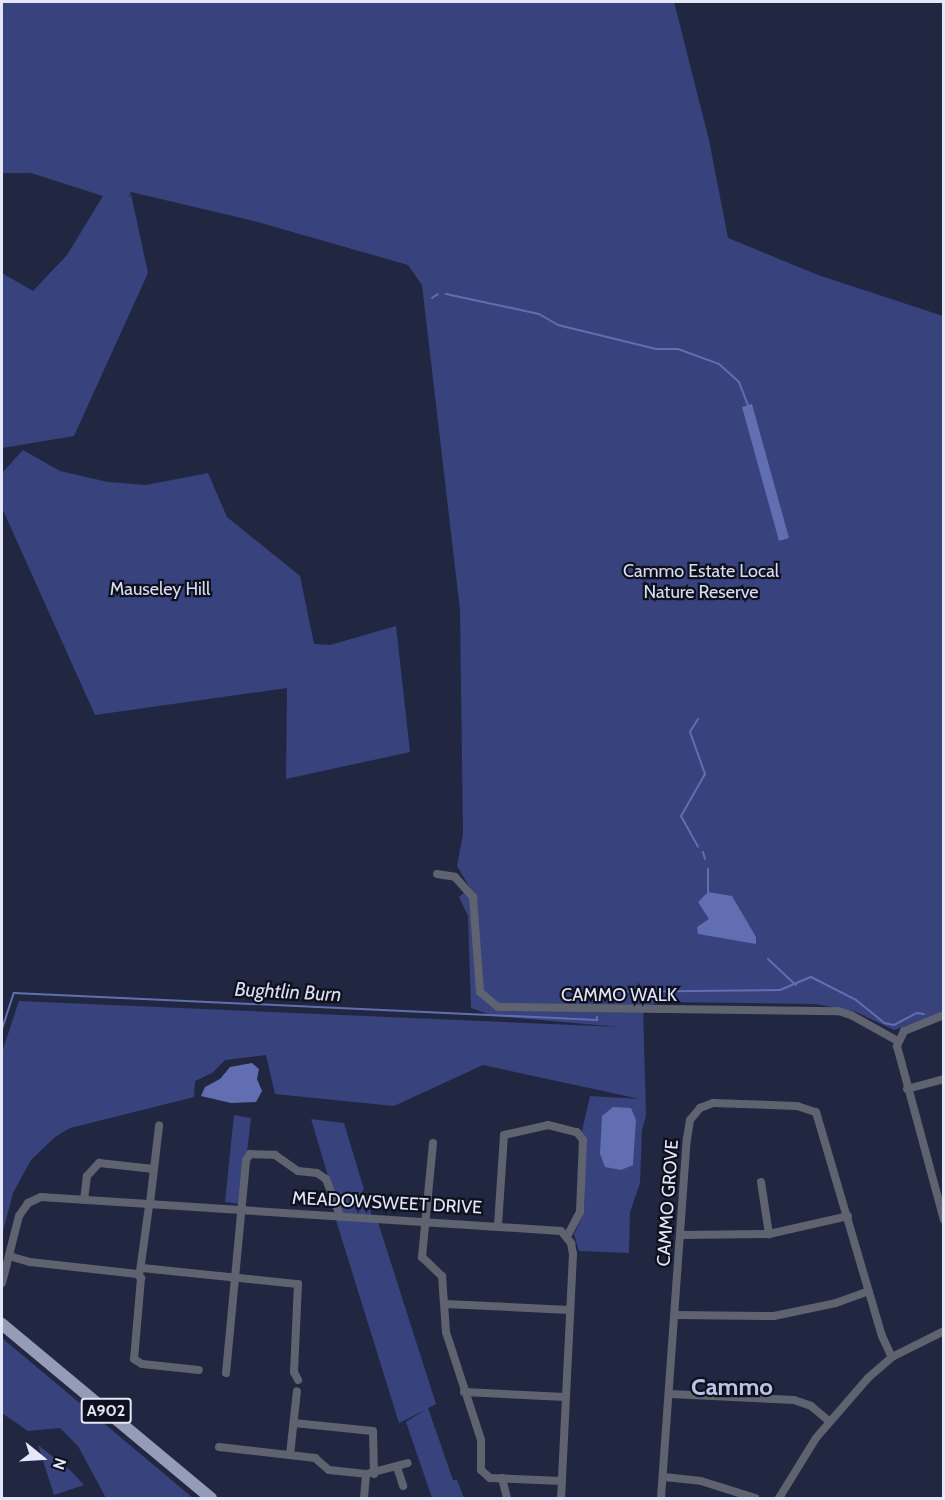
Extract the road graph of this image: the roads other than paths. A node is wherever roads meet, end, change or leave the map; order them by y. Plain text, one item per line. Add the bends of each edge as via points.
1 (436, 873) dead end
2 (944, 1015) edge
3 (898, 1041) junction
4 (944, 1079) edge
5 (908, 1089) junction
6 (159, 1126) dead end
7 (433, 1143) dead end
8 (154, 1169) junction
9 (761, 1182) dead end
10 (84, 1200) junction
11 (149, 1204) junction
12 (242, 1210) junction
13 (340, 1216) junction
14 (848, 1216) junction
15 (425, 1220) junction
16 (944, 1220) edge
17 (498, 1225) junction
18 (769, 1234) junction
19 (567, 1236) junction
20 (681, 1236) junction
21 (9, 1256) junction
22 (139, 1271) junction
23 (236, 1278) junction
24 (2, 1283) edge
25 (869, 1292) junction
26 (445, 1304) junction
27 (570, 1310) junction
28 (675, 1315) junction
29 (2, 1324) edge
30 (944, 1331) edge
31 (892, 1356) junction
32 (199, 1370) dead end
33 (226, 1373) dead end
34 (298, 1380) dead end
35 (297, 1390) dead end
36 (464, 1392) junction
37 (670, 1394) junction
38 (565, 1397) junction
39 (830, 1421) junction
40 (294, 1423) junction
41 (219, 1447) dead end
42 (290, 1455) junction
43 (408, 1463) dead end
44 (397, 1467) junction
45 (370, 1474) junction
46 (664, 1477) junction
47 (502, 1478) junction
48 (562, 1480) junction
49 (403, 1486) dead end
50 (211, 1498) edge
51 (364, 1498) edge
52 (507, 1498) edge
53 (561, 1498) edge
54 (661, 1498) edge
55 (755, 1498) edge
56 (779, 1498) edge

1 - 3 street, CAMMO WALK via 455,877 473,897 480,992 498,1006 838,1011
2 - 3 street via 904,1031
3 - 5 street
4 - 5 street
5 - 16 street
6 - 8 street
7 - 15 street
8 - 10 street via 99,1163 87,1176
8 - 11 street
9 - 18 street
10 - 11 street, MEADOWSWEET DRIVE
10 - 21 street, MEADOWSWEET DRIVE via 41,1197 28,1203 19,1216
11 - 12 street, MEADOWSWEET DRIVE
11 - 22 street
12 - 13 street, MEADOWSWEET DRIVE
12 - 13 street via 246,1160 255,1152 275,1155 293,1169 317,1173 326,1179
12 - 23 street
13 - 15 street, MEADOWSWEET DRIVE
14 - 18 street
14 - 20 street, CAMMO GROVE via 816,1112 797,1106 713,1103 700,1108 688,1128
14 - 25 street, CAMMO GROVE
15 - 17 street, MEADOWSWEET DRIVE
15 - 26 street via 422,1257 442,1276
17 - 19 street, MEADOWSWEET DRIVE via 551,1228
17 - 19 street via 504,1135 548,1125 577,1132 583,1140 580,1212
18 - 20 street
19 - 27 street via 573,1254
20 - 28 street, CAMMO GROVE
21 - 22 street via 30,1262
21 - 24 street, MEADOWSWEET DRIVE
22 - 23 street
22 - 32 street via 134,1359 142,1364
23 - 33 street
23 - 34 street via 298,1284 294,1372
25 - 28 street via 774,1316
25 - 31 street, CAMMO GROVE
26 - 27 street
26 - 36 street via 446,1332
27 - 38 street
28 - 37 street, CAMMO GROVE
29 - 50 main road, A902
30 - 31 street
31 - 39 street
35 - 40 street
36 - 38 street
36 - 47 street via 481,1440 481,1470 490,1478
37 - 39 street via 794,1400 811,1406
37 - 46 street, CAMMO GROVE
38 - 48 street
39 - 56 street
40 - 42 street
40 - 45 street via 374,1431
41 - 42 street
42 - 45 street via 315,1458 329,1470
43 - 44 street
44 - 45 street
44 - 49 street
45 - 51 street
46 - 54 street, CAMMO GROVE
46 - 55 street via 701,1481
47 - 48 street
47 - 52 street
48 - 53 street

